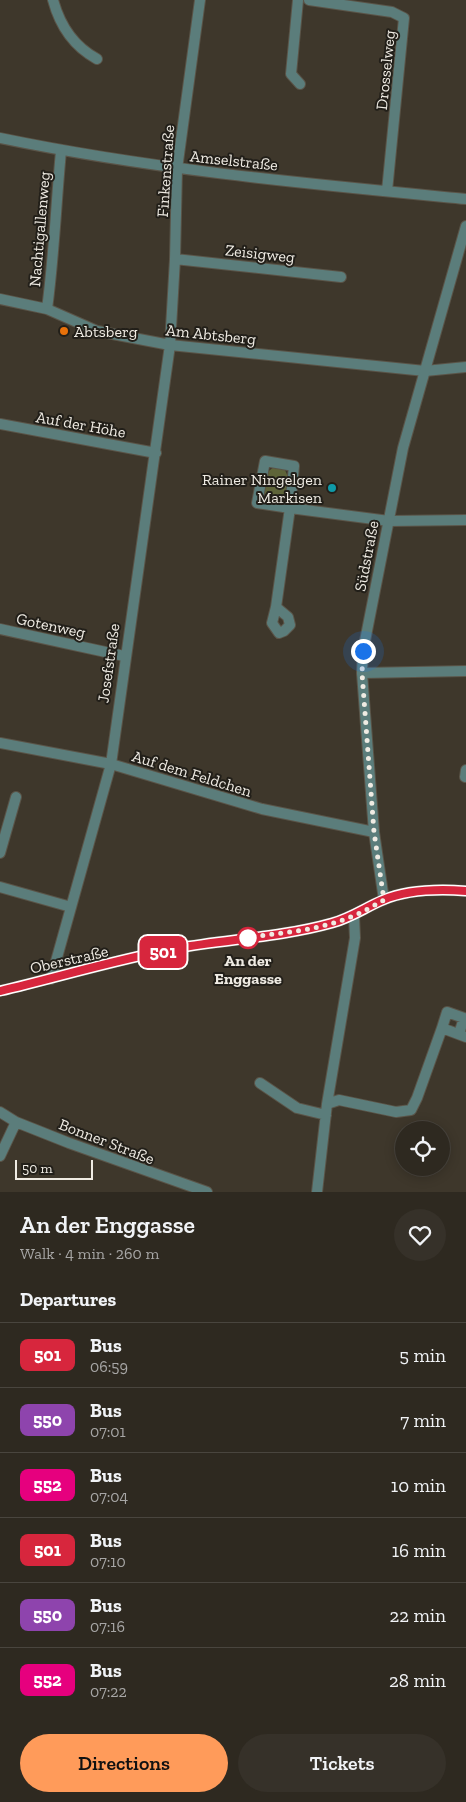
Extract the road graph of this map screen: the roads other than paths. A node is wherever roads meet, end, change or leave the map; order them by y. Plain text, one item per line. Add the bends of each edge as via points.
1 (53, 0) edge
2 (200, 0) edge
3 (298, 0) edge
4 (309, 0) edge
5 (97, 59) dead end
6 (300, 84) dead end
7 (0, 138) edge
8 (61, 151) junction
9 (177, 169) junction
10 (387, 191) junction
11 (466, 199) edge
12 (466, 226) edge
13 (175, 258) junction
14 (341, 277) dead end
15 (0, 299) edge
16 (47, 309) junction
17 (170, 345) junction
18 (466, 367) edge
19 (425, 371) junction
20 (0, 424) edge
21 (156, 453) junction
22 (290, 508) junction
23 (466, 520) edge
24 (388, 521) junction
25 (276, 607) dead end
26 (0, 629) edge
27 (124, 656) junction
28 (466, 671) edge
29 (362, 673) junction
30 (0, 743) edge
31 (111, 764) junction
32 (16, 797) dead end
33 (374, 832) junction
34 (0, 853) edge
35 (0, 887) edge
36 (466, 891) edge
37 (384, 900) junction
38 (71, 907) junction
39 (354, 916) junction
40 (51, 979) junction
41 (0, 991) edge
42 (442, 1028) junction
43 (462, 1035) edge
44 (260, 1083) dead end
45 (326, 1110) junction
46 (0, 1112) edge
47 (16, 1122) junction
48 (0, 1156) edge
49 (189, 1190) edge
50 (206, 1192) edge
51 (317, 1192) edge

1 - 5 street via 59,22 83,51
2 - 9 street, Finkenstraße
3 - 6 street via 291,74
4 - 10 street, Drosselweg via 392,12 404,18
7 - 8 street, Amselstraße
8 - 9 street, Amselstraße
8 - 16 street, Nachtigallenweg
9 - 10 street, Amselstraße
9 - 13 street, Finkenstraße
10 - 11 street, Amselstraße
12 - 19 street, Südstraße
13 - 14 street, Zeisigweg
13 - 17 street, Finkenstraße
15 - 16 street, Am Abtsberg
16 - 17 street, Am Abtsberg via 97,331
17 - 19 street, Am Abtsberg
17 - 21 street, Josefstraße
18 - 19 street, Am Abtsberg
19 - 24 street, Südstraße via 403,448
20 - 21 street, Auf der Höhe
21 - 27 street, Josefstraße
22 - 22 street via 257,503 265,462 294,466
22 - 24 street
22 - 25 street
23 - 24 street
24 - 29 street, Südstraße via 363,651
26 - 27 street, Gotenweg
27 - 31 street, Josefstraße
28 - 29 street
29 - 33 street, Südstraße
30 - 31 street, Auf dem Feldchen
31 - 33 street, Auf dem Feldchen via 262,809
31 - 38 street, Josefstraße
32 - 34 street
33 - 37 street, Südstraße
35 - 38 street
36 - 37 street, Oberstraße via 437,889
37 - 39 street, Oberstraße
38 - 40 street, Josefstraße
39 - 40 street, Oberstraße via 294,932 176,949
39 - 45 street via 355,938
40 - 41 street, Oberstraße
42 - 43 street
42 - 43 street via 447,1012 464,1018
42 - 45 street via 411,1110 396,1112 339,1100
44 - 45 street via 297,1108
45 - 51 street
46 - 47 street, Bonner Straße
47 - 48 street
47 - 49 street, Bonner Straße
49 - 50 street, Bonner Straße

